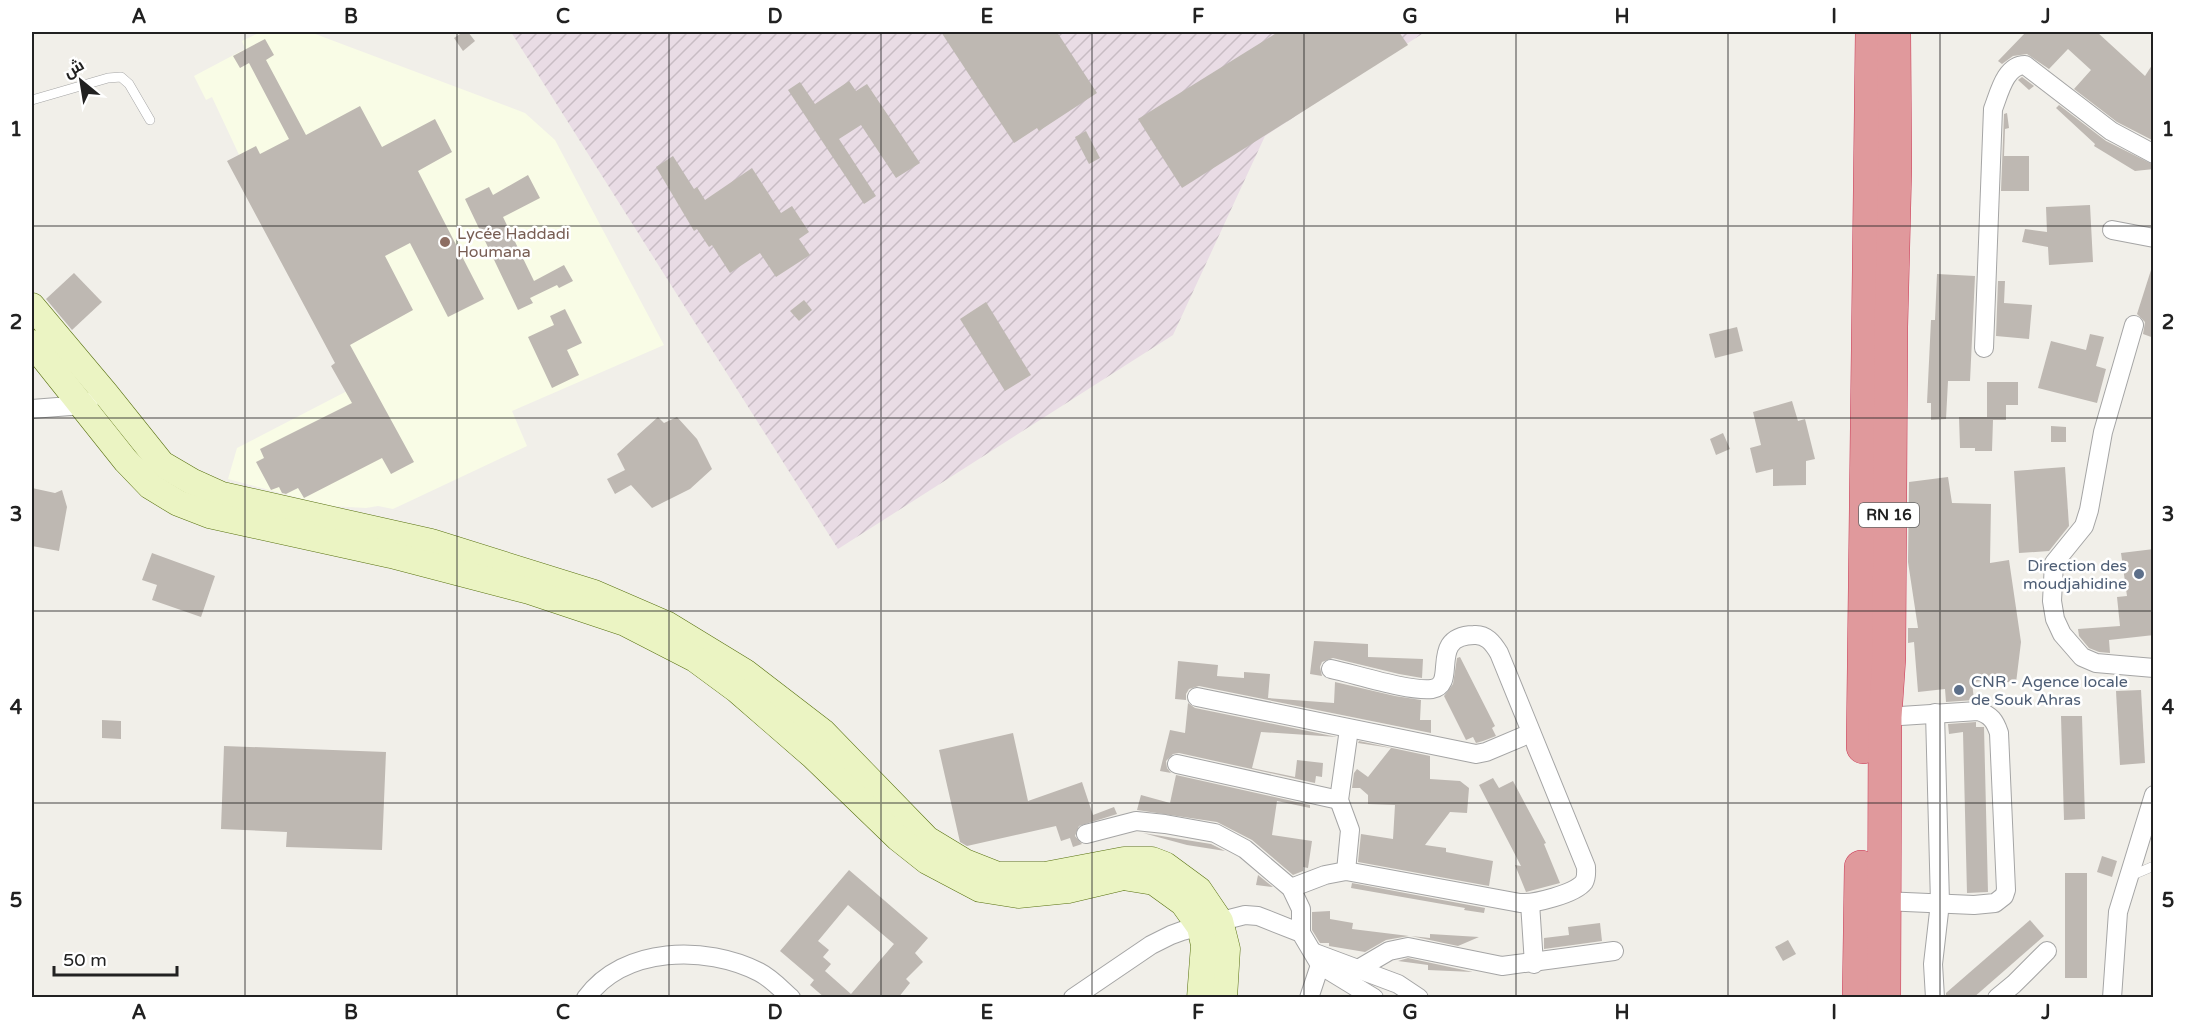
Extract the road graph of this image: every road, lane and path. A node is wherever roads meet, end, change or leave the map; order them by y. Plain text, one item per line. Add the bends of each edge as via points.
1 (1872, 32) edge
2 (1894, 32) edge
3 (32, 100) edge
4 (150, 120) dead end
5 (2154, 154) edge
6 (2112, 230) dead end
7 (2154, 238) edge
8 (32, 306) edge
9 (2134, 325) dead end
10 (32, 343) edge
11 (1984, 348) dead end
12 (106, 394) junction
13 (83, 405) junction
14 (32, 409) edge
15 (2154, 668) edge
16 (1331, 669) dead end
17 (1197, 697) dead end
18 (1935, 713) junction
19 (1885, 717) junction
20 (1350, 729) junction
21 (1531, 733) junction
22 (1177, 764) dead end
23 (2154, 795) edge
24 (1339, 800) junction
25 (1086, 834) dead end
26 (2154, 866) edge
27 (1346, 871) junction
28 (2128, 877) junction
29 (1291, 888) junction
30 (1883, 901) junction
31 (1530, 903) junction
32 (1940, 903) junction
33 (1210, 924) junction
34 (1301, 933) junction
35 (1614, 951) dead end
36 (2047, 951) dead end
37 (1315, 959) junction
38 (1534, 964) junction
39 (1360, 968) junction
40 (1313, 996) edge
41 (586, 998) edge
42 (791, 998) edge
43 (1073, 998) edge
44 (1200, 998) edge
45 (1224, 998) edge
46 (1374, 998) edge
47 (1419, 998) edge
48 (1859, 998) edge
49 (1884, 998) edge
50 (1935, 998) edge
51 (1997, 998) edge
52 (2112, 998) edge

1 - 48 highway, RN 16
2 - 19 highway, RN 16 via 1889,658
3 - 4 lane via 121,77
5 - 11 street via 2111,131 2025,65 2012,70 1993,109
6 - 7 street
8 - 12 street
9 - 15 street via 2103,432 2089,510 2084,526 2054,563 2052,601 2062,634 2082,657 2096,663
10 - 13 street
12 - 13 street
12 - 33 street via 162,464 222,495 431,542 594,593 668,625 745,672 823,732 927,839 965,862 998,874 1045,875 1124,860 1152,860 1199,890
13 - 14 street
13 - 33 street via 150,486 178,503 209,515 391,555 530,591 625,623 695,660 737,690 813,756 905,844 927,861 980,889 1018,895 1068,890 1123,878 1154,882
16 - 21 street via 1432,689 1443,681 1452,641 1459,636 1479,635 1487,638 1499,653
17 - 20 street
18 - 19 street
18 - 32 street
18 - 32 street via 1978,711 1987,714 1996,725 2006,874 2004,896 1995,903
19 - 30 highway, RN 16
20 - 21 street via 1476,754
20 - 24 street
21 - 31 street via 1586,875 1578,886
22 - 24 street
23 - 28 street
24 - 27 street via 1350,830
25 - 29 street via 1136,821 1215,832 1245,849
26 - 28 lane
27 - 29 street
27 - 31 street
28 - 52 street via 2118,912
29 - 34 street via 1301,909
30 - 32 street
30 - 49 highway, RN 16
31 - 38 street
32 - 50 street via 1933,964
33 - 34 street via 1245,915 1258,916
33 - 43 street via 1151,945
33 - 44 street via 1204,945
33 - 45 street via 1227,949
34 - 37 street
35 - 38 street
36 - 51 street
37 - 39 street
37 - 40 street
37 - 46 street
38 - 39 street via 1502,966 1408,947 1389,951
39 - 47 street
41 - 42 street via 600,980 614,972 671,955 735,962 761,972

